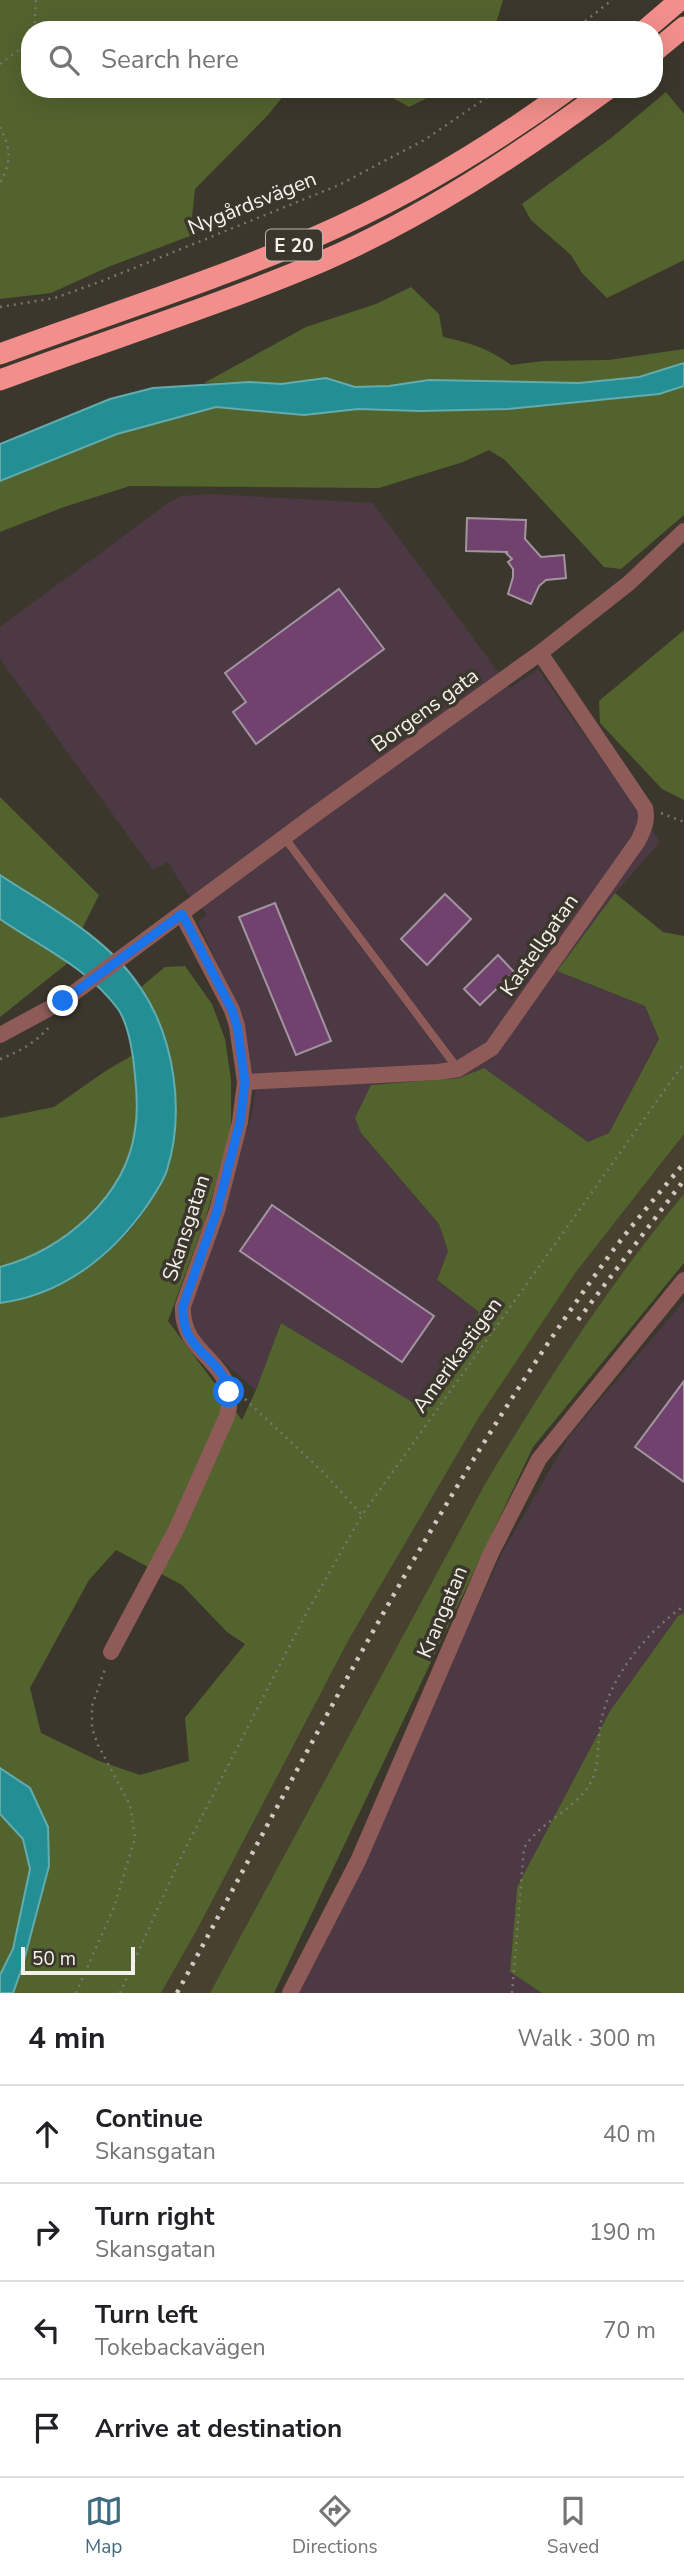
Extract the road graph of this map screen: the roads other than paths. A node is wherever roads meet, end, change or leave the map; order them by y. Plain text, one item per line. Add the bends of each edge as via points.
1 (680, 0) edge
2 (656, 21) edge
3 (684, 27) edge
4 (663, 44) edge
5 (557, 98) edge
6 (596, 98) edge
7 (0, 354) edge
8 (0, 380) edge
9 (684, 531) edge
10 (540, 653) junction
11 (284, 837) junction
12 (182, 914) junction
13 (0, 1035) edge
14 (458, 1069) junction
15 (245, 1082) junction
16 (684, 1280) edge
17 (111, 1652) road end
18 (290, 1993) edge

1 - 2 highway
3 - 4 highway
5 - 7 highway, E 20 via 416,186 315,237
6 - 8 highway, E 20 via 543,137 426,208 324,260
9 - 10 street, Borgens gata via 629,583
10 - 11 street, Borgens gata
10 - 14 street, Kastellgatan via 647,816 638,841 492,1048
11 - 12 street, Borgens gata
11 - 14 lane
12 - 13 street, Borgens gata via 63,1001
12 - 15 street, Skansgatan via 232,1010
14 - 15 street, Kastellgatan
15 - 17 street, Skansgatan via 240,1122 217,1211 182,1320 188,1336 220,1372 229,1392 229,1410 176,1530
16 - 18 street, Krangatan via 539,1459 491,1553 358,1861

